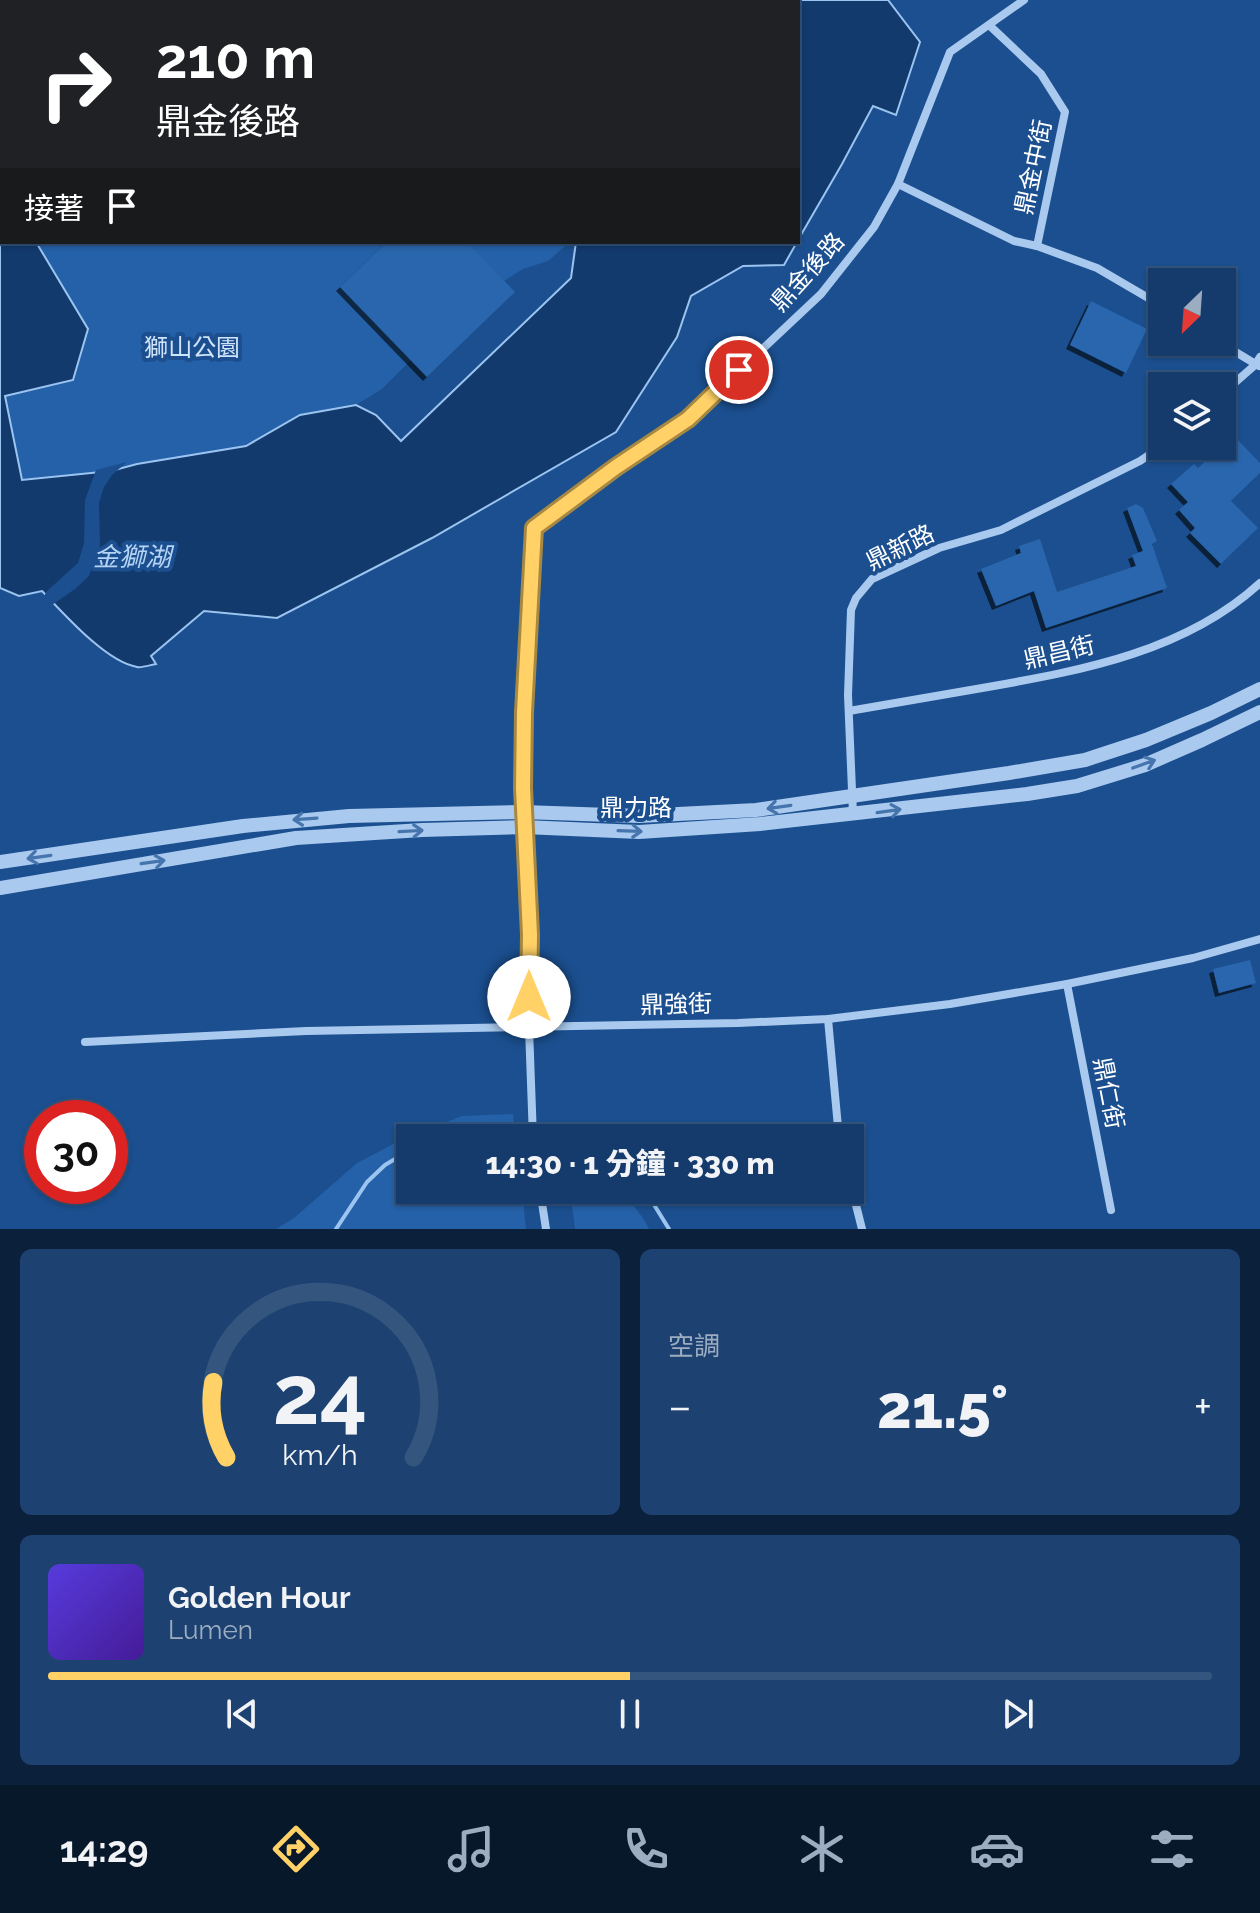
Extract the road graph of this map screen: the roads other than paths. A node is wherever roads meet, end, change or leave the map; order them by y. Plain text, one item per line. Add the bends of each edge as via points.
1 (1024, 0) edge
2 (989, 25) junction
3 (898, 184) junction
4 (1037, 246) junction
5 (1148, 298) edge
6 (1236, 351) edge
7 (1258, 363) edge
8 (1236, 382) edge
9 (1148, 456) edge
10 (1260, 583) edge
11 (1260, 689) edge
12 (849, 711) junction
13 (1260, 712) edge
14 (852, 797) junction
15 (853, 815) junction
16 (524, 820) junction
17 (0, 862) edge
18 (0, 888) edge
19 (1260, 939) edge
20 (1067, 984) junction
21 (828, 1019) junction
22 (529, 1028) junction
23 (85, 1042) dead end
24 (532, 1124) edge
25 (838, 1124) edge
26 (542, 1204) edge
27 (856, 1204) edge
28 (1111, 1210) dead end
29 (546, 1229) edge
30 (862, 1229) edge

1 - 2 street
2 - 3 street, 鼎金後路 via 950,52
2 - 4 street, 鼎金中街 via 1041,74 1065,112
3 - 4 street via 1014,241
3 - 16 street, 鼎金後路 via 874,227 821,294 688,419 534,528
4 - 5 street via 1097,268
6 - 7 street
7 - 8 street
9 - 12 street, 鼎新路 via 1001,530 939,548 872,579 851,610
10 - 12 street, 鼎昌街 via 1212,619 1117,659
11 - 14 street, 鼎力路 via 1146,740 1085,760
12 - 14 street, 鼎新路
15 -> 13 street, 鼎力路 via 1077,786 1145,765
14 - 15 street, 鼎新路
14 -> 16 street, 鼎力路 via 756,810
16 -> 15 street, 鼎力路 via 639,832
16 -> 17 street, 鼎力路 via 349,816 282,821
18 -> 16 street, 鼎力路 via 296,838
16 - 22 street, 鼎金後路
19 - 20 street, 鼎強街
20 - 21 street, 鼎強街
20 - 28 street, 鼎仁街
21 - 22 street, 鼎強街
21 - 25 street
22 - 23 street, 鼎強街 via 306,1031
22 - 24 street, 鼎金後路
26 - 29 street
27 - 30 street

